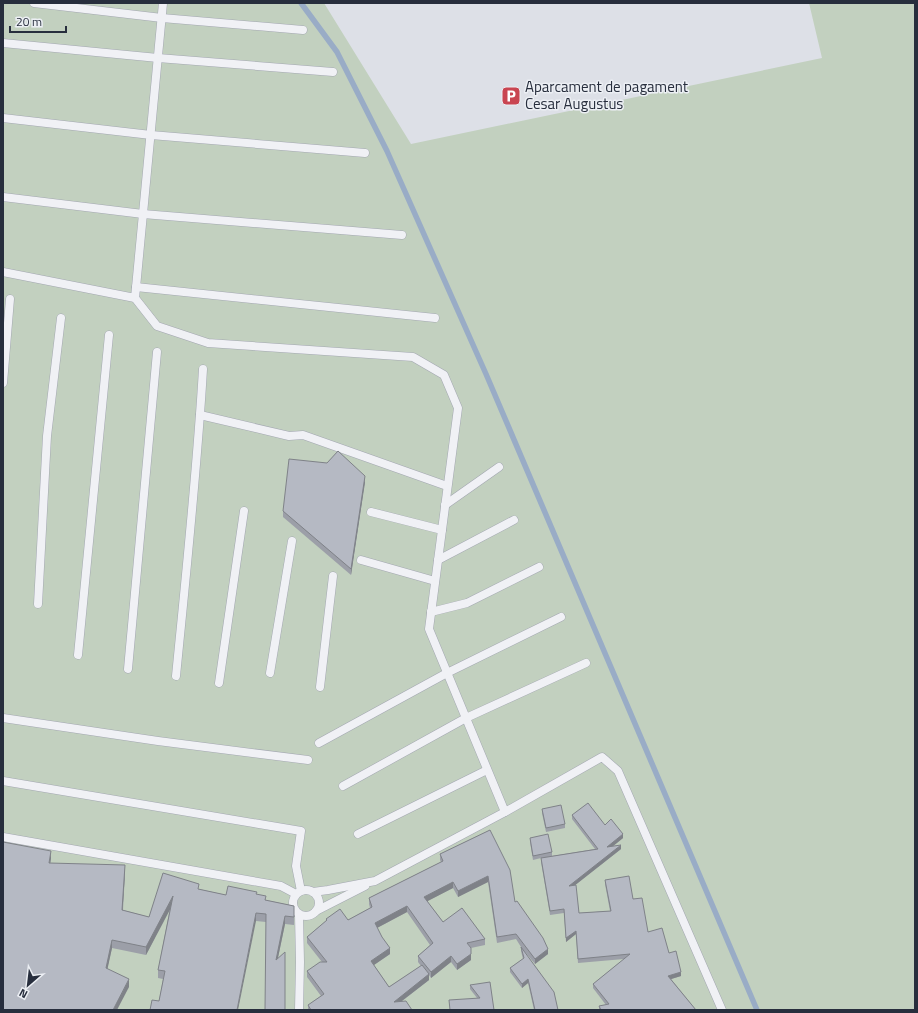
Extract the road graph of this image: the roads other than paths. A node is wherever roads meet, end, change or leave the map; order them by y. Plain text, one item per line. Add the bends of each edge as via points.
1 (34, 3) edge
2 (163, 3) edge
3 (162, 18) junction
4 (303, 30) dead end
5 (3, 43) edge
6 (158, 58) junction
7 (333, 72) dead end
8 (3, 118) edge
9 (151, 135) junction
10 (365, 153) dead end
11 (3, 197) edge
12 (143, 214) junction
13 (402, 235) dead end
14 (3, 272) edge
15 (136, 287) junction
16 (135, 298) junction
17 (10, 299) dead end
18 (61, 318) dead end
19 (435, 318) dead end
20 (109, 335) dead end
21 (157, 352) dead end
22 (202, 369) dead end
23 (3, 383) edge
24 (200, 415) junction
25 (499, 467) dead end
26 (447, 486) junction
27 (445, 505) junction
28 (244, 511) dead end
29 (371, 512) dead end
30 (514, 520) dead end
31 (442, 530) junction
32 (292, 541) dead end
33 (362, 560) dead end
34 (438, 560) junction
35 (539, 567) dead end
36 (334, 576) dead end
37 (435, 580) junction
38 (38, 604) dead end
39 (431, 612) junction
40 (560, 617) dead end
41 (78, 655) dead end
42 (586, 663) dead end
43 (128, 669) dead end
44 (270, 673) dead end
45 (447, 674) junction
46 (176, 676) dead end
47 (219, 683) dead end
48 (320, 686) dead end
49 (3, 718) edge
50 (466, 718) junction
51 (319, 743) dead end
52 (308, 760) dead end
53 (487, 770) junction
54 (3, 781) edge
55 (343, 786) dead end
56 (504, 812) junction
57 (358, 834) dead end
58 (3, 836) edge
59 (372, 882) junction
60 (298, 892) junction
61 (313, 892) junction
62 (316, 911) junction
63 (299, 915) junction
64 (299, 1010) edge
65 (722, 1010) edge

1 - 3 lane
2 - 3 lane
3 - 4 lane
3 - 6 lane
5 - 6 lane
6 - 7 lane
6 - 9 lane
8 - 9 lane
9 - 10 lane
9 - 12 lane
11 - 12 lane
12 - 13 lane
12 - 15 lane
14 - 16 lane
15 - 16 lane
15 - 19 lane
16 - 26 lane via 157,326 208,344 413,357 444,375 458,408
17 - 23 lane
18 - 38 lane via 47,436
20 - 41 lane
21 - 43 lane
22 - 24 lane
24 - 26 lane via 289,436 303,435
24 - 46 lane
25 - 27 lane
26 - 27 lane
27 - 31 lane
28 - 47 lane
29 - 31 lane
30 - 34 lane
31 - 34 lane
32 - 44 lane
33 - 37 lane
34 - 37 lane
35 - 39 lane via 467,602
36 - 48 lane
37 - 39 lane
39 - 45 lane via 429,629
40 - 45 lane
42 - 50 lane
45 - 50 lane
45 - 51 lane
49 - 52 lane
50 - 53 lane
50 - 55 lane
53 - 56 lane
53 - 57 lane
54 - 60 lane via 301,831 296,866
56 - 59 lane
56 - 65 lane via 602,757 618,771
58 - 60 lane via 281,886
59 - 61 lane
59 - 62 lane
60 - 61 lane
60 - 63 lane via 293,898 293,906
61 - 62 lane via 319,904
62 - 63 lane via 305,917
63 - 64 lane

